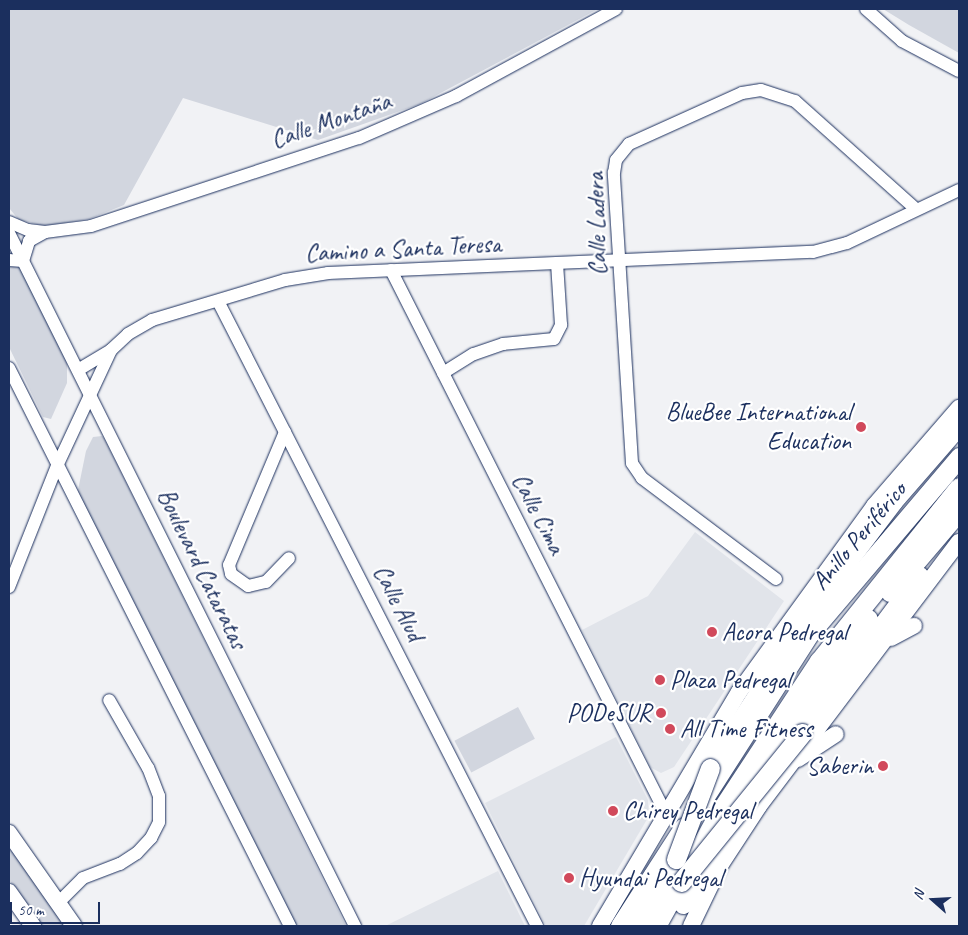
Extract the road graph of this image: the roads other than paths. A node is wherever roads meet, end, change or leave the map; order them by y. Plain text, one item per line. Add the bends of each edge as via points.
1 (616, 9) edge
2 (866, 9) edge
3 (959, 72) edge
4 (959, 190) edge
5 (916, 209) junction
6 (9, 222) edge
7 (45, 232) junction
8 (9, 233) edge
9 (9, 260) edge
10 (23, 261) junction
11 (620, 261) junction
12 (557, 263) junction
13 (391, 270) junction
14 (218, 301) junction
15 (111, 350) junction
16 (9, 368) edge
17 (78, 370) junction
18 (443, 373) junction
19 (90, 395) junction
20 (959, 408) edge
21 (959, 426) edge
22 (285, 432) junction
23 (959, 456) edge
24 (57, 466) junction
25 (959, 469) edge
26 (959, 487) edge
27 (959, 511) edge
28 (959, 523) edge
29 (959, 542) edge
30 (289, 558) dead end
31 (776, 579) dead end
32 (9, 587) edge
33 (914, 626) dead end
34 (886, 640) junction
35 (109, 700) dead end
36 (836, 734) dead end
37 (788, 766) junction
38 (666, 814) junction
39 (9, 834) edge
40 (676, 859) junction
41 (721, 864) junction
42 (681, 882) junction
43 (9, 892) edge
44 (58, 903) junction
45 (33, 926) edge
46 (74, 926) edge
47 (290, 926) edge
48 (355, 926) edge
49 (537, 926) edge
50 (600, 926) edge
51 (620, 926) edge
52 (637, 926) edge
53 (656, 926) edge
54 (670, 926) edge
55 (691, 926) edge
56 (700, 926) edge

1 - 7 street, Calle Montaña via 486,81 392,125 91,226
2 - 3 street via 902,41
4 - 5 street, Camino a Santa Teresa
5 - 11 street, Camino a Santa Teresa via 847,243 813,252
5 - 11 street, Calle Ladera via 795,101 761,90 742,93 629,144 620,153 614,173
6 - 7 street, Calle Montaña
7 - 10 street via 29,241
8 - 10 street, Boulevard Cataratas
9 - 10 street
10 - 17 street, Boulevard Cataratas
11 - 12 street, Camino a Santa Teresa
11 - 31 street, Calle Ladera via 631,457 636,471
12 - 13 street, Camino a Santa Teresa
12 - 18 street via 561,325 554,339 503,344 474,354
13 - 14 street, Camino a Santa Teresa via 307,276
13 - 18 street, Calle Cima
14 - 15 street, Camino a Santa Teresa via 152,320 128,334
14 - 22 street, Calle Alud
15 - 17 street
15 - 19 street, Camino a Santa Teresa
16 - 24 street
17 - 19 street, Boulevard Cataratas
18 - 38 street, Calle Cima
19 - 24 street, Camino a Santa Teresa
19 - 48 street, Boulevard Cataratas
20 - 38 main road via 874,506 802,604 734,700
21 - 40 highway, bridge via 893,501 833,580 748,705 710,768
22 - 30 street via 229,565 238,582 248,586 266,582
22 - 49 street, Calle Alud
23 - 51 highway, Anillo Periférico via 810,633
24 - 32 street, Camino a Santa Teresa
24 - 47 street
25 - 40 highway, bridge via 823,632 739,755
26 - 42 highway, bridge via 818,661 763,742
27 - 54 highway via 870,616 795,719
28 - 42 highway, bridge via 802,733
29 - 34 main road
33 - 34 main road
34 - 37 main road
35 - 44 street via 148,768 159,796 159,822 151,838 137,853 120,864 83,878
36 - 37 main road
37 - 41 main road
38 - 50 main road
39 - 44 main road
40 - 52 highway
41 - 55 main road
41 - 56 main road
42 - 53 highway
43 - 45 main road
44 - 46 main road

